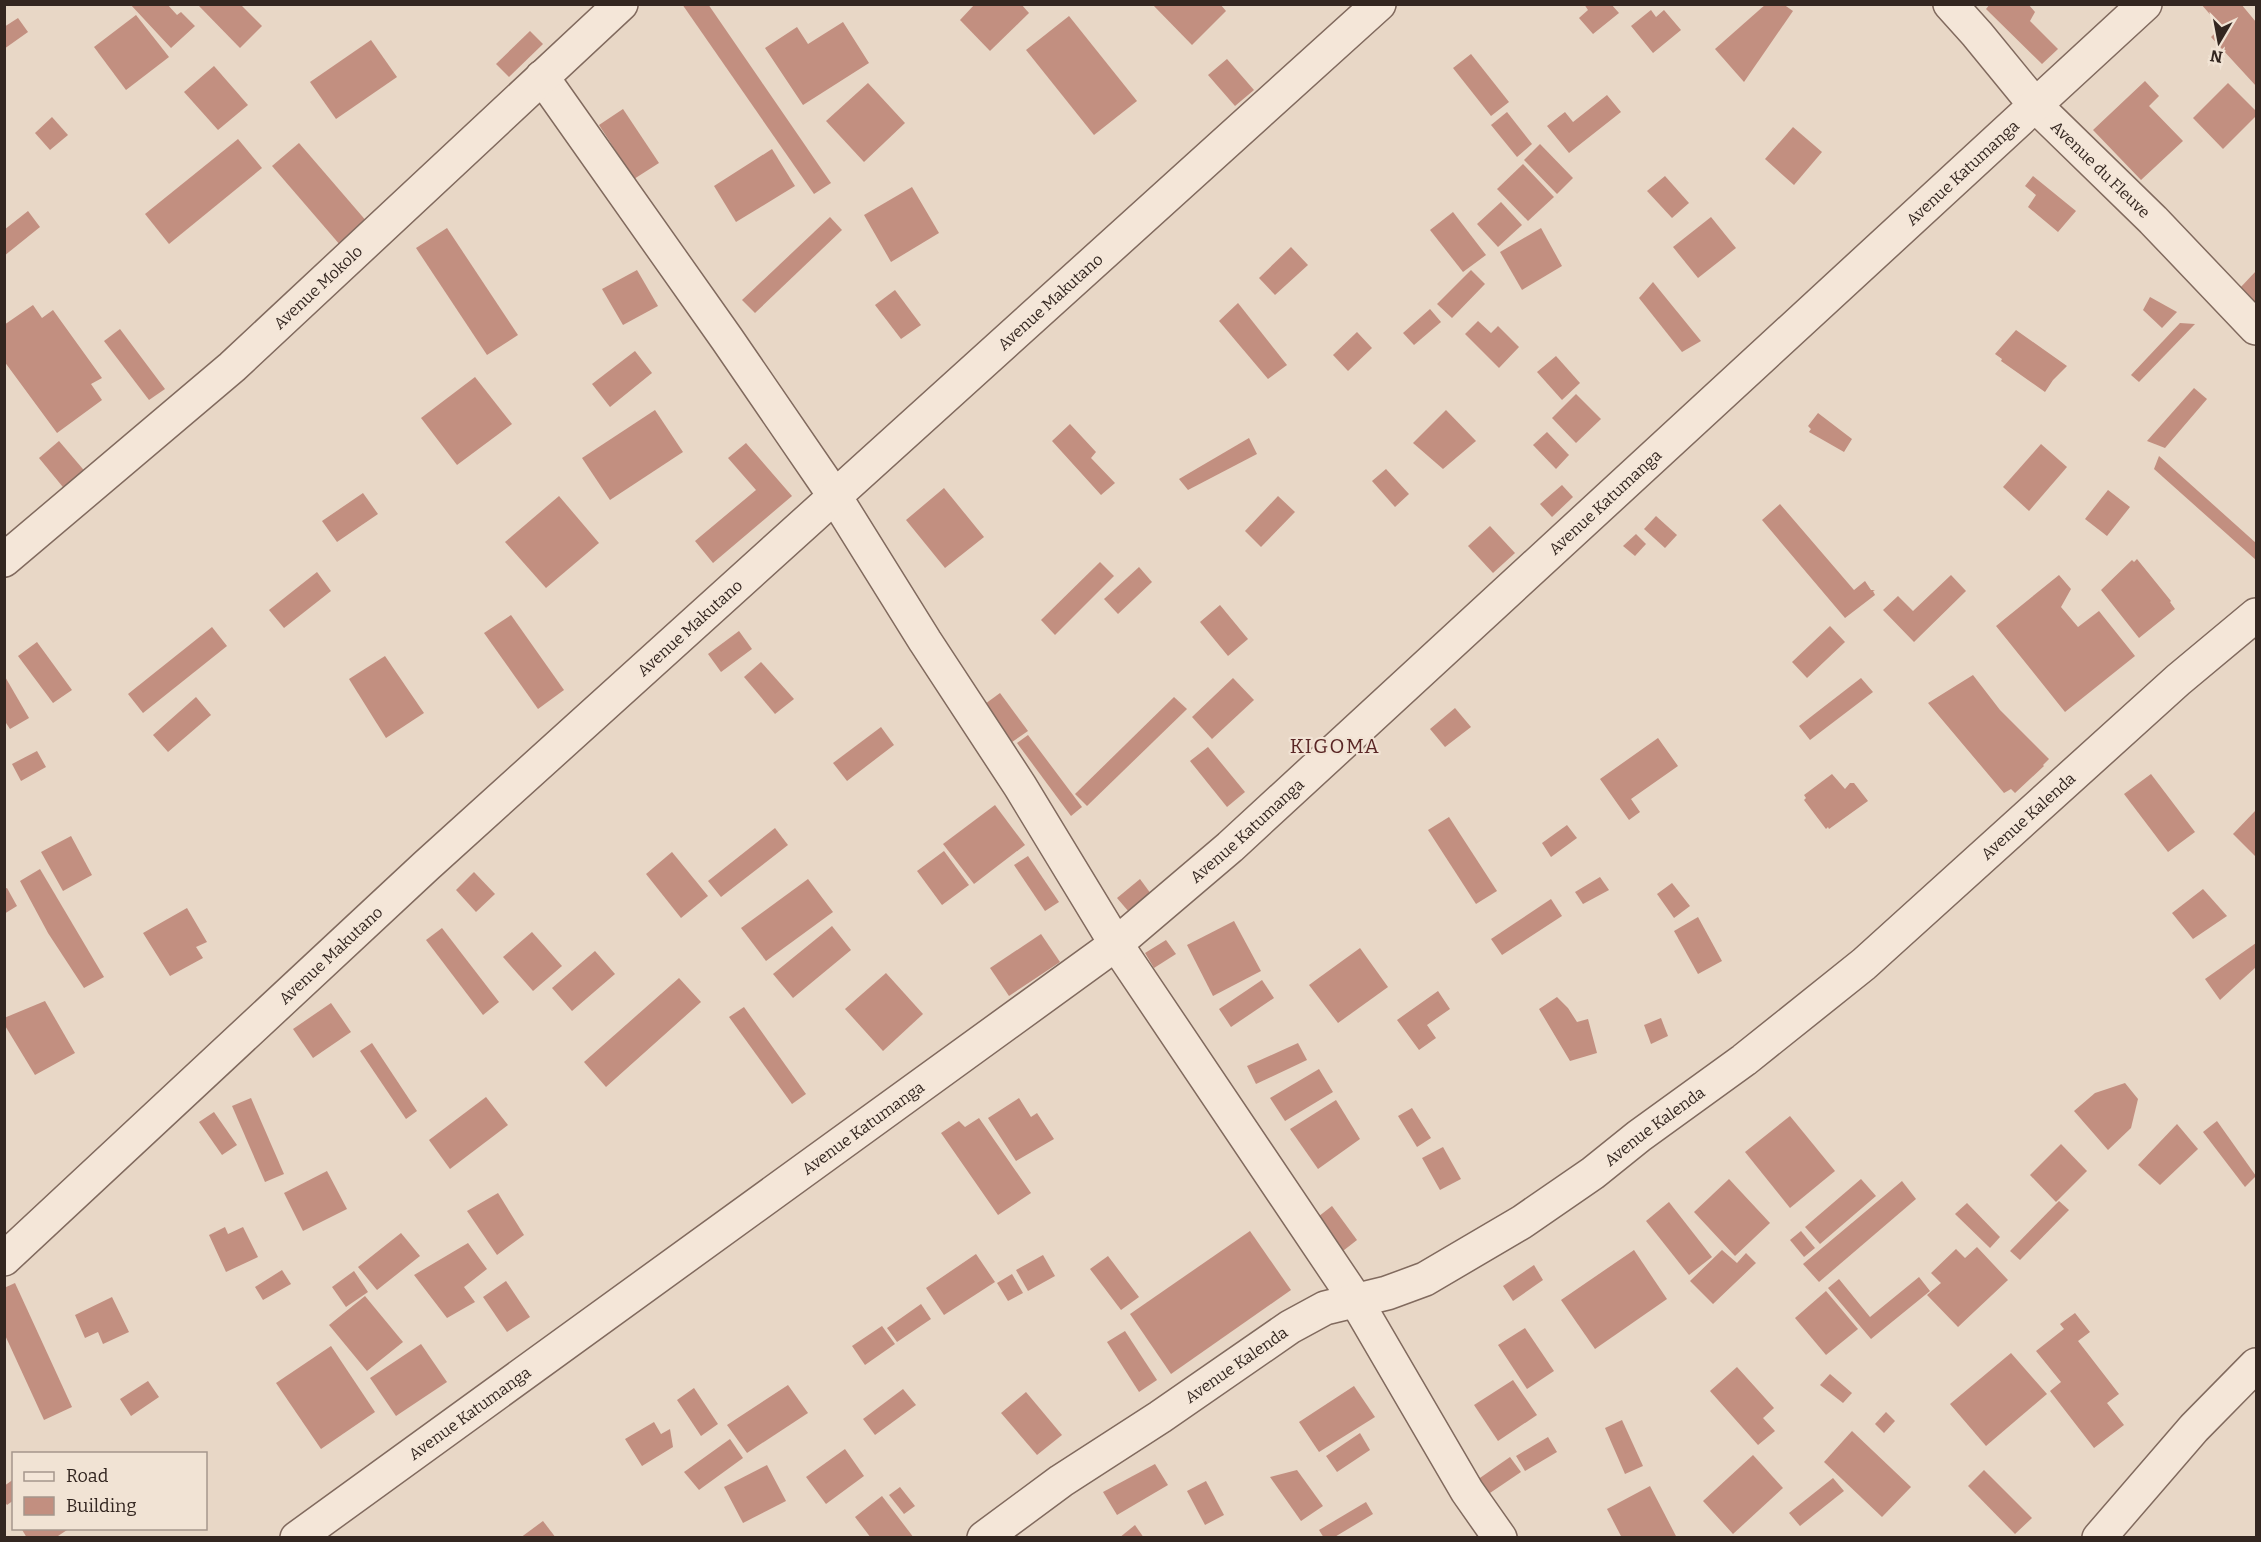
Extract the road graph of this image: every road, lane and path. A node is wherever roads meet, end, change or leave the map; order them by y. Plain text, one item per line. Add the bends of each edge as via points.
1 (621, 4) edge
2 (1379, 4) edge
3 (1950, 4) edge
4 (2145, 4) edge
5 (542, 77) junction
6 (2036, 106) junction
7 (2256, 328) edge
8 (834, 495) junction
9 (4, 560) edge
10 (2256, 615) edge
11 (1116, 944) junction
12 (4, 1259) edge
13 (1355, 1299) junction
14 (2256, 1365) edge
15 (297, 1538) edge
16 (984, 1538) edge
17 (1500, 1538) edge
18 (2099, 1538) edge

1 - 5 street, Avenue Mokolo
2 - 8 street, Avenue Makutano
3 - 6 street, Avenue du Fleuve
4 - 6 street, Avenue Katumanga
5 - 8 street
5 - 9 street, Avenue Mokolo via 232,367
6 - 7 street, Avenue du Fleuve
6 - 11 street, Avenue Katumanga via 1230,847
8 - 11 street
8 - 12 street, Avenue Makutano via 417,874
10 - 13 street, Avenue Kalenda via 2169,688 1864,964 1744,1060 1522,1222 1425,1279 1387,1293
11 - 13 street
11 - 15 street, Avenue Katumanga
13 - 16 street, Avenue Kalenda via 1325,1308 1290,1327 1160,1418 1061,1480
13 - 17 street via 1467,1491
14 - 18 street via 2194,1428

